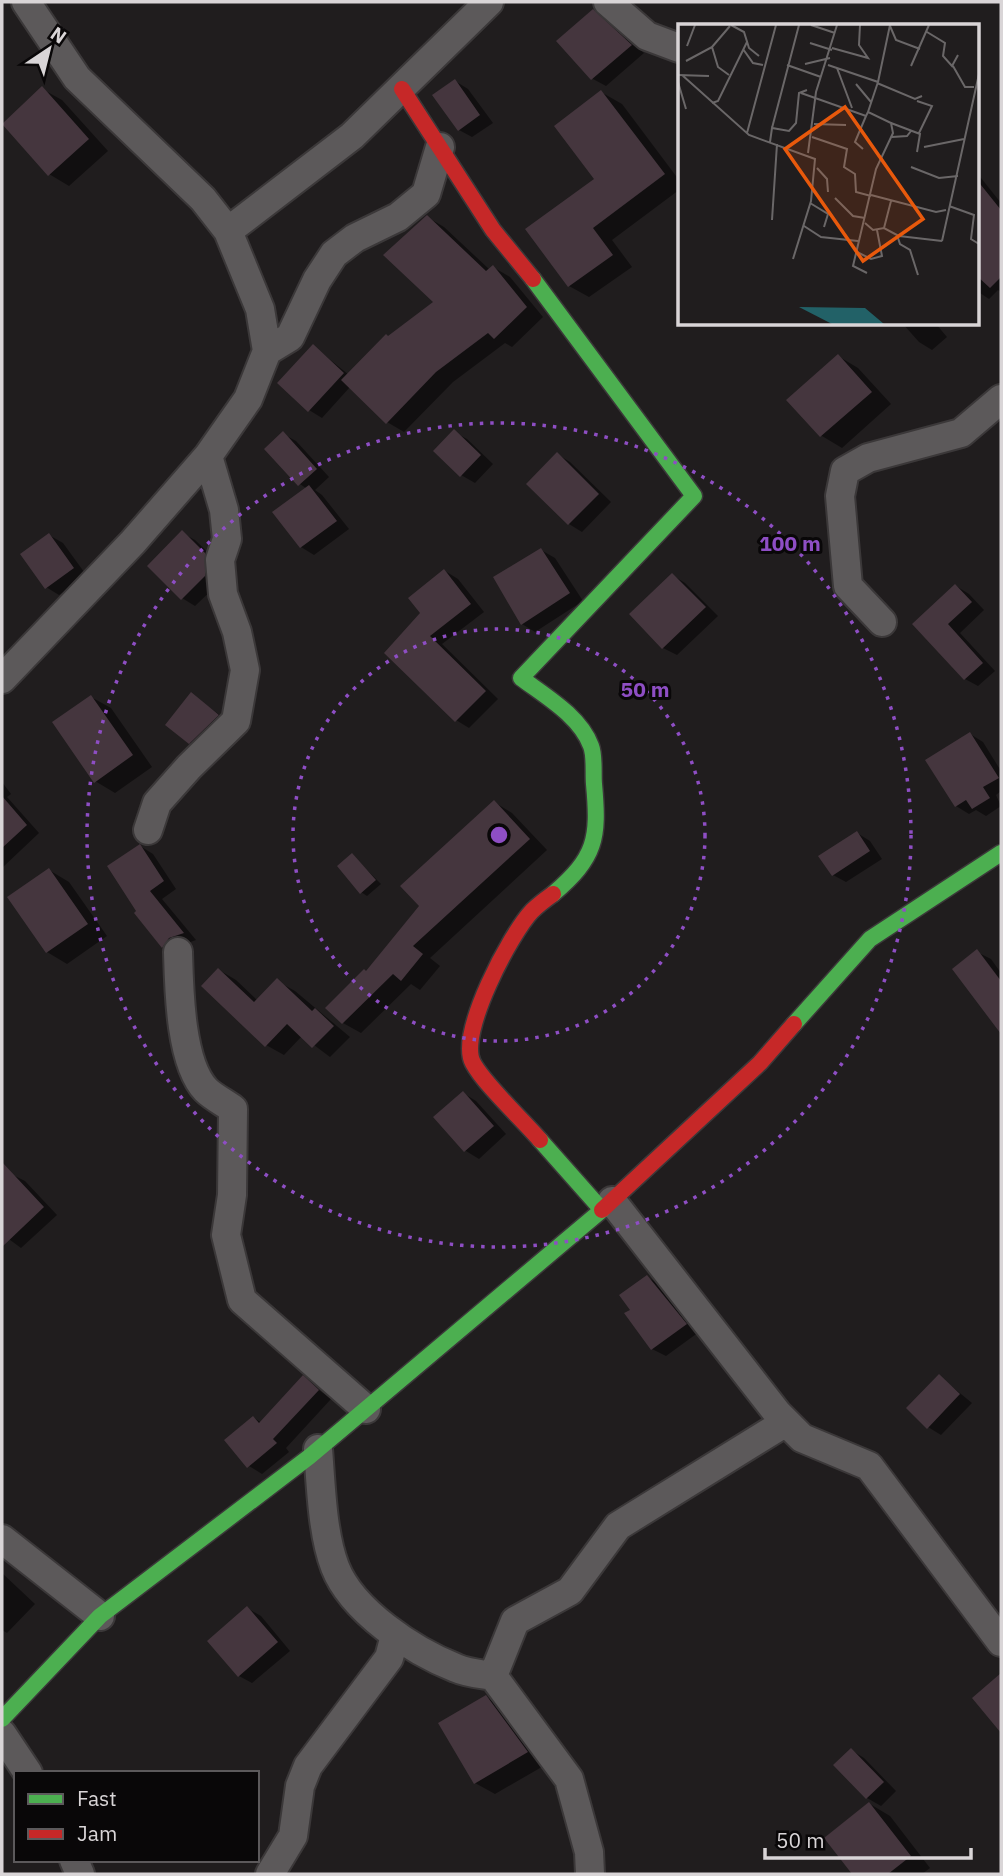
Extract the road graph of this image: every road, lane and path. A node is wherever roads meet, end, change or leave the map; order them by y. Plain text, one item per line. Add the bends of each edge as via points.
1 (26, 2) edge
2 (489, 2) edge
3 (608, 2) edge
4 (678, 48) edge
5 (402, 89) junction
6 (440, 147) junction
7 (228, 231) junction
8 (267, 351) junction
9 (1001, 399) edge
10 (208, 456) junction
11 (881, 622) dead end
12 (2, 679) edge
13 (148, 830) dead end
14 (1001, 853) edge
15 (178, 952) dead end
16 (607, 1206) junction
17 (366, 1409) junction
18 (786, 1422) junction
19 (318, 1449) junction
20 (2, 1539) edge
21 (100, 1616) junction
22 (395, 1635) junction
23 (1001, 1642) edge
24 (493, 1676) junction
25 (2, 1719) edge
26 (2, 1734) edge
27 (27, 1771) edge
28 (270, 1874) edge
29 (590, 1874) edge

1 - 7 street via 77,78
2 - 5 street
3 - 4 street via 647,36
5 - 6 street
5 - 7 street via 317,165
6 - 8 street via 426,194 398,217 355,237 334,254 290,337
6 - 16 street via 494,230 694,496 522,678 572,718 591,746 597,817 594,842 579,871 531,912 505,950 468,1045 472,1062
7 - 8 street via 260,309
8 - 10 street via 248,399
9 - 11 street via 961,433 868,458 845,471 840,496 848,586
10 - 12 street
10 - 13 street via 224,510 223,594 245,670 236,721 157,803
14 - 16 street via 870,939 760,1063
15 - 17 street via 179,1011 193,1064 205,1089 233,1109 232,1195 226,1235 242,1300
16 - 17 street
16 - 18 street
17 - 19 street
18 - 23 street via 802,1438 869,1466
18 - 24 street via 618,1526 569,1591 515,1621
19 - 21 street
19 - 22 street via 334,1567 357,1604
20 - 21 street
21 - 25 street
22 - 24 street via 457,1669
22 - 28 street via 389,1658 308,1766 300,1786 293,1836
24 - 29 street via 569,1779 589,1852
26 - 27 street

